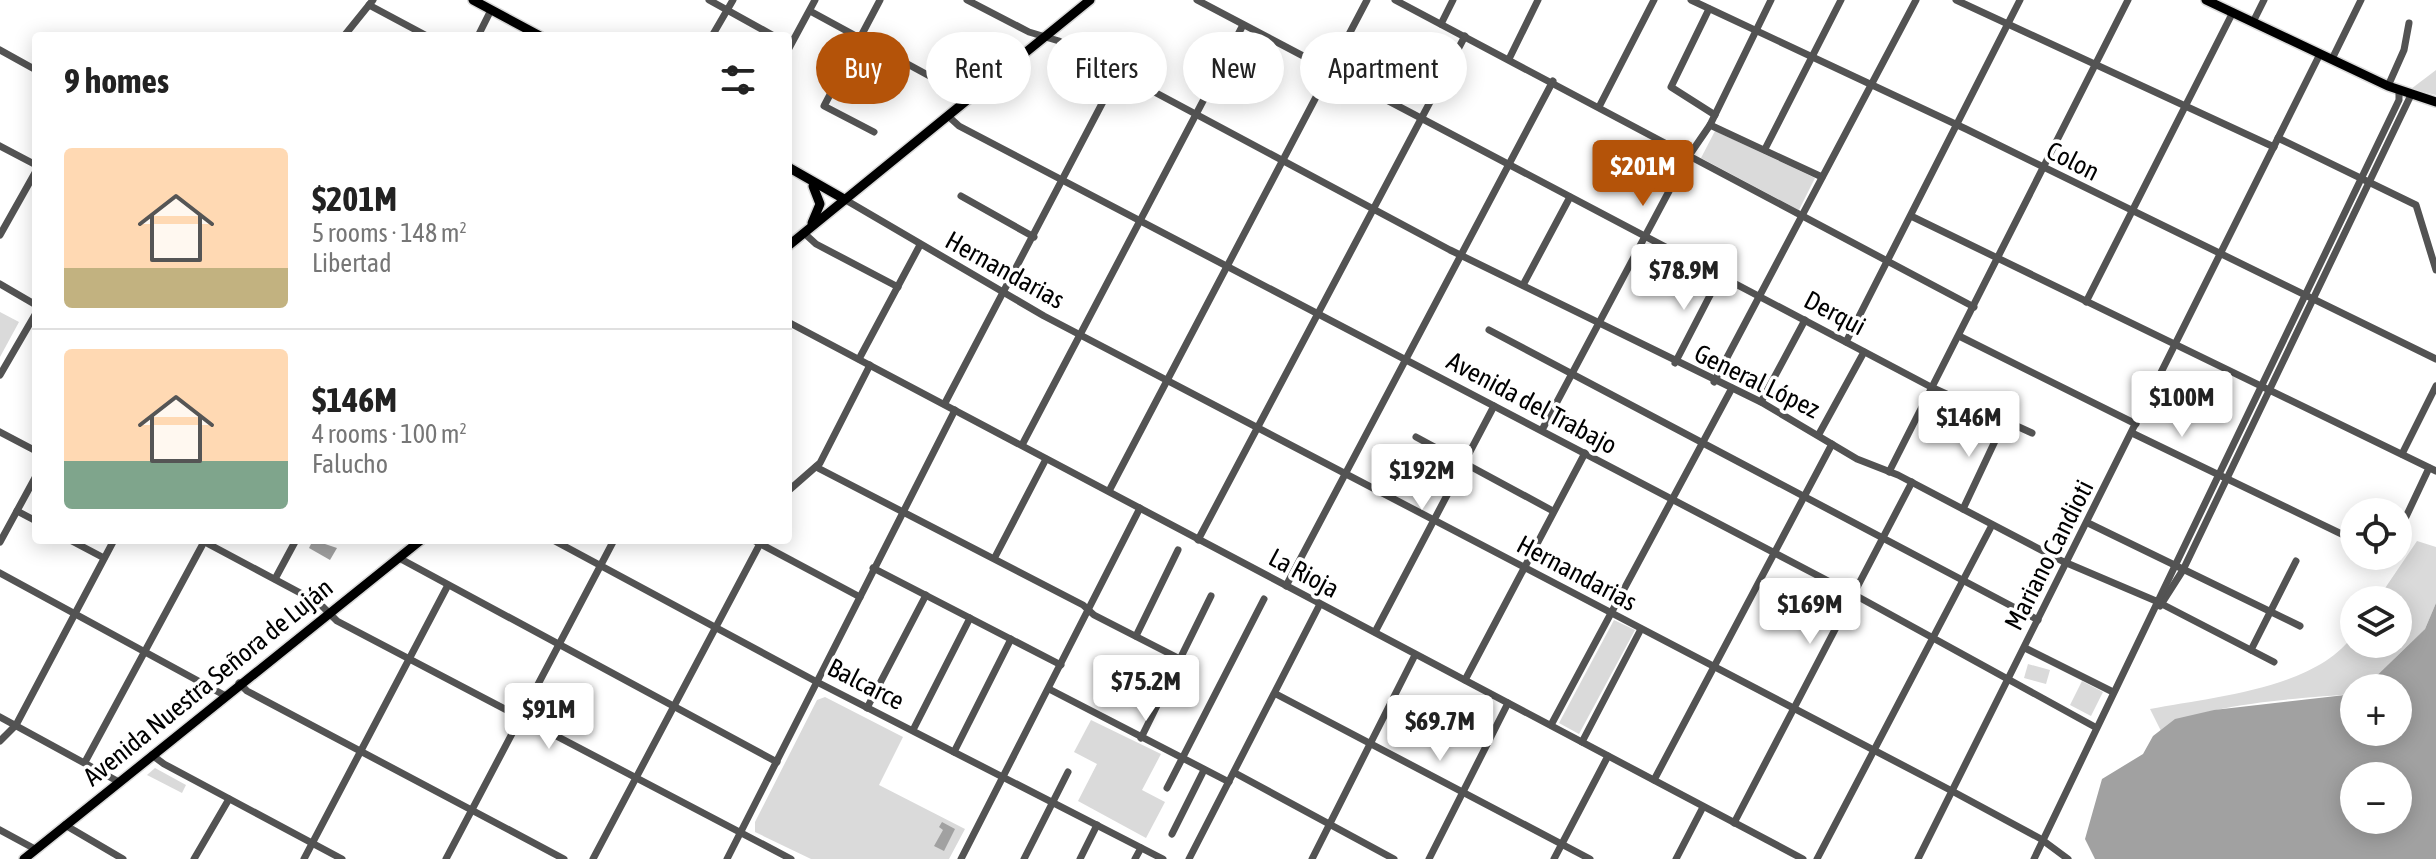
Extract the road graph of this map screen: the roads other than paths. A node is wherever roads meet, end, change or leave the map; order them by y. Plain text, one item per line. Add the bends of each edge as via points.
1 (473, 0) edge
2 (709, 0) edge
3 (733, 0) edge
4 (815, 0) edge
5 (880, 0) edge
6 (967, 0) edge
7 (1090, 0) edge
8 (1197, 0) edge
9 (1367, 0) edge
10 (1395, 0) edge
11 (1453, 0) edge
12 (1538, 0) edge
13 (1654, 0) edge
14 (1691, 0) edge
15 (1771, 0) edge
16 (1841, 0) edge
17 (1916, 0) edge
18 (1956, 0) edge
19 (2020, 0) edge
20 (2128, 0) edge
21 (2206, 0) edge
22 (2264, 0) edge
23 (2361, 0) edge
24 (371, 3) edge
25 (1709, 9) junction
26 (491, 10) junction
27 (727, 10) junction
28 (810, 11) junction
29 (2233, 12) junction
30 (2009, 22) junction
31 (2253, 22) junction
32 (2409, 23) dead end
33 (1441, 24) junction
34 (1243, 25) junction
35 (1756, 31) junction
36 (347, 32) edge
37 (420, 32) edge
38 (480, 32) edge
39 (532, 32) edge
40 (714, 32) edge
41 (767, 32) edge
42 (848, 32) edge
43 (862, 32) edge
44 (1350, 32) edge
45 (1457, 32) edge
46 (1044, 37) junction
47 (1467, 37) edge
48 (1047, 38) edge
49 (792, 42) edge
50 (1031, 48) edge
51 (0, 50) edge
52 (2320, 54) junction
53 (1300, 55) edge
54 (1812, 58) junction
55 (1509, 59) junction
56 (2332, 59) junction
57 (2096, 62) junction
58 (32, 68) edge
59 (1553, 81) junction
60 (1869, 85) junction
61 (2388, 86) junction
62 (2399, 91) junction
63 (2411, 95) junction
64 (1167, 101) edge
65 (2436, 102) edge
66 (825, 104) edge
67 (963, 104) edge
68 (1102, 104) edge
69 (1313, 104) edge
70 (1393, 104) edge
71 (1429, 104) edge
72 (2186, 105) junction
73 (1599, 107) junction
74 (1195, 115) junction
75 (1715, 115) junction
76 (948, 116) junction
77 (1421, 119) junction
78 (1710, 125) junction
79 (1958, 127) junction
80 (874, 132) dead end
81 (2278, 138) junction
82 (0, 146) edge
83 (2274, 147) junction
84 (1765, 149) junction
85 (1690, 156) junction
86 (32, 163) edge
87 (1283, 163) junction
88 (1509, 165) junction
89 (2044, 168) junction
90 (792, 169) edge
91 (792, 175) edge
92 (1822, 177) junction
93 (32, 178) edge
94 (1063, 178) junction
95 (2366, 180) junction
96 (813, 186) junction
97 (961, 196) dead end
98 (1570, 197) junction
99 (844, 199) junction
100 (1372, 209) junction
101 (2131, 212) junction
102 (1802, 217) junction
103 (1913, 217) junction
104 (1141, 219) junction
105 (806, 230) junction
106 (0, 235) edge
107 (1645, 236) junction
108 (1034, 237) junction
109 (792, 242) edge
110 (920, 245) junction
111 (1460, 254) junction
112 (2220, 255) junction
113 (1998, 259) junction
114 (1888, 264) junction
115 (1229, 266) junction
116 (2436, 270) edge
117 (1720, 276) junction
118 (0, 284) edge
119 (1523, 285) junction
120 (898, 287) junction
121 (1004, 294) junction
122 (2310, 296) junction
123 (1760, 297) junction
124 (2086, 302) junction
125 (32, 303) edge
126 (1974, 307) junction
127 (1317, 313) junction
128 (32, 320) edge
129 (1805, 320) junction
130 (1599, 323) junction
131 (792, 324) edge
132 (1489, 330) dead end
133 (1082, 335) junction
134 (1959, 336) junction
135 (1846, 342) junction
136 (2175, 345) junction
137 (1864, 352) junction
138 (859, 359) junction
139 (1406, 359) junction
140 (2436, 359) edge
141 (1675, 363) junction
142 (870, 365) junction
143 (0, 375) edge
144 (1571, 375) junction
145 (1169, 378) junction
146 (1714, 382) junction
147 (2436, 386) edge
148 (1931, 387) junction
149 (2266, 387) junction
150 (1732, 388) junction
151 (1761, 402) junction
152 (945, 403) junction
153 (1494, 406) junction
154 (955, 410) junction
155 (2004, 422) junction
156 (1259, 427) junction
157 (2134, 428) junction
158 (1542, 430) junction
159 (0, 432) edge
160 (2032, 433) dead end
161 (1819, 434) junction
162 (1416, 437) dead end
163 (1703, 444) junction
164 (1832, 444) junction
165 (1022, 445) junction
166 (32, 449) edge
167 (1585, 453) junction
168 (2402, 454) junction
169 (1046, 459) junction
170 (1464, 463) junction
171 (816, 467) junction
172 (2432, 470) edge
173 (1889, 472) junction
174 (1346, 474) junction
175 (2223, 476) junction
176 (1912, 482) junction
177 (32, 483) edge
178 (792, 488) edge
179 (1109, 491) junction
180 (1803, 499) junction
181 (1673, 500) junction
182 (2412, 506) edge
183 (1140, 508) junction
184 (902, 509) junction
185 (1963, 509) junction
186 (17, 511) junction
187 (1553, 511) junction
188 (32, 519) edge
189 (1435, 521) junction
190 (2088, 523) junction
191 (1992, 525) junction
192 (2340, 533) edge
193 (1198, 540) junction
194 (1882, 540) junction
195 (0, 542) edge
196 (78, 544) edge
197 (112, 544) edge
198 (201, 544) edge
199 (209, 544) edge
200 (294, 544) edge
201 (416, 544) edge
202 (560, 544) edge
203 (612, 544) edge
204 (756, 544) edge
205 (763, 544) edge
206 (1178, 550) dead end
207 (1774, 553) junction
208 (995, 557) junction
209 (104, 558) junction
210 (399, 558) junction
211 (2296, 561) dead end
212 (2068, 562) junction
213 (2175, 564) junction
214 (601, 566) junction
215 (873, 568) junction
216 (1524, 568) junction
217 (2183, 570) junction
218 (0, 573) edge
219 (275, 579) junction
220 (1962, 582) junction
221 (1286, 586) junction
222 (447, 587) junction
223 (1853, 594) junction
224 (926, 595) junction
225 (1211, 596) dead end
226 (860, 597) junction
227 (1264, 599) dead end
228 (2158, 603) junction
229 (1320, 604) junction
230 (1089, 611) junction
231 (2271, 611) junction
232 (329, 612) junction
233 (75, 613) junction
234 (1613, 614) junction
235 (970, 618) junction
236 (2038, 620) junction
237 (2300, 626) dead end
238 (715, 627) junction
239 (1641, 629) junction
240 (1375, 632) junction
241 (1136, 636) junction
242 (1933, 638) junction
243 (1011, 639) junction
244 (559, 647) junction
245 (2025, 648) junction
246 (2251, 650) junction
247 (145, 651) junction
248 (1415, 655) junction
249 (408, 659) junction
250 (1180, 659) junction
251 (2274, 662) dead end
252 (1061, 665) junction
253 (1714, 668) junction
254 (2008, 679) junction
255 (1465, 680) junction
256 (817, 682) junction
257 (239, 683) junction
258 (1049, 689) junction
259 (2113, 692) junction
260 (1276, 694) junction
261 (224, 695) junction
262 (1508, 703) junction
263 (674, 708) junction
264 (867, 708) junction
265 (1794, 710) junction
266 (0, 717) edge
267 (520, 719) junction
268 (16, 725) junction
269 (1551, 725) junction
270 (2095, 727) junction
271 (913, 730) junction
272 (1141, 738) junction
273 (0, 741) edge
274 (1582, 742) junction
275 (1370, 743) junction
276 (360, 750) junction
277 (954, 752) junction
278 (1874, 752) junction
279 (152, 755) junction
280 (1608, 756) junction
281 (1182, 758) junction
282 (85, 762) junction
283 (777, 762) junction
284 (1204, 770) junction
285 (1068, 772) dead end
286 (1235, 773) junction
287 (1004, 776) junction
288 (635, 780) junction
289 (1654, 780) junction
290 (119, 782) junction
291 (1229, 782) junction
292 (1167, 788) dead end
293 (1952, 791) junction
294 (1463, 792) junction
295 (229, 799) junction
296 (1053, 802) junction
297 (1703, 807) junction
298 (472, 811) junction
299 (1734, 823) junction
300 (1329, 824) junction
301 (65, 825) junction
302 (1097, 825) junction
303 (0, 830) edge
304 (740, 834) junction
305 (1172, 834) dead end
306 (2041, 839) junction
307 (313, 843) junction
308 (1562, 844) junction
309 (1141, 848) junction
310 (35, 849) junction
311 (788, 858) edge
312 (24, 859) edge
313 (123, 859) edge
314 (194, 859) edge
315 (304, 859) edge
316 (342, 859) edge
317 (446, 859) edge
318 (564, 859) edge
319 (593, 859) edge
320 (727, 859) edge
321 (961, 859) edge
322 (1024, 859) edge
323 (1080, 859) edge
324 (1135, 859) edge
325 (1163, 859) edge
326 (1189, 859) edge
327 (1312, 859) edge
328 (1394, 859) edge
329 (1429, 859) edge
330 (1554, 859) edge
331 (1590, 859) edge
332 (1676, 859) edge
333 (1800, 859) edge
334 (1817, 859) edge
335 (1918, 859) edge
336 (2034, 859) edge
337 (2068, 859) edge

1 - 26 main road
2 - 27 street
3 - 27 street
4 - 28 street
5 - 43 street
6 - 46 street, General López
7 - 46 main road
8 - 34 street, Derqui
9 - 44 street
10 - 33 street
11 - 33 street
12 - 55 street
13 - 73 street
14 - 25 street, Colon
15 - 35 street
16 - 54 street
17 - 60 street
18 - 30 street
19 - 30 street
20 - 57 street
21 - 29 main road
22 - 31 street
23 - 56 street
24 - 36 street
24 - 37 street
25 - 35 street, Colon
25 - 75 street via 1671,87
26 - 38 street
26 - 39 main road
27 - 40 street
27 - 41 street
28 - 42 street
28 - 49 street
29 - 31 main road
29 - 72 street
30 - 57 street
30 - 79 street
31 - 52 main road
32 - 61 street
33 - 45 street
34 - 53 street, Derqui
34 - 74 street
35 - 54 street, Colon
35 - 75 street
46 - 48 street, General López
46 - 50 main road
47 - 55 street
51 - 58 street
52 - 56 main road
52 - 81 street, Mariano Candioti
54 - 60 street, Colon
54 - 84 street
55 - 59 street
56 - 61 main road
57 - 72 street
57 - 89 street
59 - 73 street
59 - 88 street
60 - 79 street, Colon
60 - 92 street
61 - 62 main road
62 - 63 main road
62 - 95 street
63 - 65 main road
63 - 95 street
64 - 74 street, General López
66 - 80 street
67 - 76 main road
68 - 94 street
69 - 87 street
70 - 77 street, Derqui
71 - 77 street
72 - 83 street
72 - 101 street
73 - 85 street
74 - 87 street, General López
74 - 104 street
75 - 78 street
76 - 94 street, Avenida del Trabajo
76 - 99 main road
77 - 88 street, Derqui
77 - 100 street
78 - 84 street
78 - 85 street
79 - 89 street, Colon
79 - 103 street
81 - 83 street, Mariano Candioti
81 - 95 street
82 - 86 street
83 - 112 street, Mariano Candioti
84 - 92 street
85 - 102 street
85 - 107 street
87 - 100 street, General López
87 - 115 street
88 - 98 street, Derqui
88 - 111 street
89 - 101 street, Colon
89 - 113 street
90 - 99 main road
91 - 96 main road
92 - 102 street
93 - 106 street
94 - 104 street, Avenida del Trabajo
94 - 108 street
95 - 116 street via 2418,208
95 - 122 street
96 - 99 main road
96 - 105 main road via 820,204
97 - 108 street
98 - 107 street, Derqui
98 - 119 street
99 - 105 main road
99 - 110 street, Hernandarias
100 - 111 street, General López
100 - 127 street
101 - 112 street, Colon
101 - 124 street
102 - 114 street
102 - 123 street
103 - 113 street
103 - 114 street
104 - 115 street, Avenida del Trabajo
104 - 133 street
105 - 109 main road
105 - 120 street via 816,244
107 - 117 street, Derqui
107 - 130 street
108 - 121 street
110 - 120 street
110 - 121 street, Hernandarias
111 - 119 street, General López
111 - 139 street
112 - 122 street, Colon
112 - 136 street, Mariano Candioti
113 - 124 street
113 - 126 street
114 - 126 street
114 - 135 street
115 - 127 street, Avenida del Trabajo
115 - 145 street
117 - 123 street, Derqui
117 - 141 street
118 - 125 street
119 - 130 street, General López
120 - 138 street
121 - 133 street, Hernandarias
121 - 152 street
122 - 140 street, Colon
122 - 149 street
123 - 129 street, Derqui
123 - 146 street
124 - 136 street
126 - 134 street
127 - 139 street, Avenida del Trabajo
127 - 156 street
128 - 143 street
129 - 135 street, Derqui
129 - 151 street
130 - 141 street, General López
130 - 144 street
131 - 138 street, La Rioja
132 - 144 street
133 - 145 street, Hernandarias
133 - 165 street
134 - 148 street
134 - 157 street
135 - 137 street, Derqui
136 - 149 street
136 - 157 street, Mariano Candioti
137 - 148 street, Derqui
137 - 161 street
138 - 142 street, La Rioja
139 - 153 street, Avenida del Trabajo
139 - 174 street
141 - 146 street, General López
142 - 152 street, La Rioja
142 - 171 street
144 - 158 street
144 - 163 street
145 - 156 street, Hernandarias
145 - 179 street
146 - 150 street, General López
147 - 168 street
148 - 155 street, Derqui
148 - 173 street
149 - 168 street
149 - 175 street
150 - 151 street, General López
150 - 163 street
151 - 161 street, General López
152 - 154 street, La Rioja
153 - 158 street, Avenida del Trabajo
153 - 170 street
154 - 165 street, La Rioja
154 - 184 street
155 - 160 street, Derqui
155 - 185 street
156 - 174 street, Hernandarias
156 - 193 street
157 - 175 street
157 - 190 street, Mariano Candioti
158 - 167 street, Avenida del Trabajo
159 - 166 street
161 - 164 street, General López
162 - 170 street
163 - 180 street
163 - 181 street
164 - 173 street, General López
164 - 180 street
165 - 169 street, La Rioja
167 - 181 street, Avenida del Trabajo
167 - 187 street
168 - 172 street
169 - 179 street, La Rioja
169 - 208 street
170 - 187 street
170 - 189 street
171 - 178 street
171 - 184 street
172 - 182 street
173 - 176 street, General López
174 - 189 street, Hernandarias
174 - 221 street
175 - 192 street
175 - 213 street
175 - 217 street
176 - 185 street, General López
176 - 194 street
177 - 186 street
179 - 183 street, La Rioja
180 - 194 street
180 - 207 street
181 - 207 street, Avenida del Trabajo
181 - 234 street
183 - 193 street, La Rioja
183 - 230 street
184 - 208 street
184 - 215 street
185 - 191 street, General López
186 - 188 street
186 - 195 street
187 - 216 street
189 - 216 street, Hernandarias
189 - 240 street
190 - 212 street, Mariano Candioti
190 - 213 street
191 - 212 street, General López
191 - 220 street
193 - 221 street, La Rioja
194 - 220 street
194 - 223 street
196 - 209 street
197 - 209 street
198 - 247 street
199 - 219 street
200 - 219 street
201 - 210 main road, Avenida Nuestra Señora de Luján
202 - 214 street, Balcarce
203 - 214 street
204 - 238 street
205 - 226 street
206 - 241 street
207 - 223 street, Avenida del Trabajo
207 - 253 street
208 - 230 street
209 - 233 street
210 - 222 street
210 - 232 main road, Avenida Nuestra Señora de Luján
211 - 231 street
212 - 228 street, General López
212 - 236 street, Mariano Candioti
213 - 217 street
213 - 228 street
214 - 238 street, Balcarce
214 - 244 street
215 - 224 street
215 - 226 street
216 - 234 street, Hernandarias
216 - 255 street
217 - 228 street
217 - 231 street
218 - 233 street
219 - 232 street
220 - 236 street
220 - 242 street
221 - 229 street, La Rioja
222 - 244 street
222 - 249 street
223 - 242 street, Avenida del Trabajo
223 - 265 street
224 - 235 street
224 - 264 street
225 - 250 street
226 - 256 street
227 - 281 street
228 - 246 street, General López
228 - 259 street
229 - 240 street, La Rioja
229 - 260 street
230 - 241 street
230 - 252 street
231 - 237 street
231 - 246 street
232 - 249 street
232 - 257 main road, Avenida Nuestra Señora de Luján
233 - 247 street
233 - 268 street
234 - 239 street, Hernandarias
234 - 269 street
235 - 243 street
235 - 271 street
236 - 245 street, Mariano Candioti
238 - 256 street, Balcarce
238 - 263 street
239 - 253 street, Hernandarias
239 - 274 street
240 - 248 street, La Rioja
241 - 250 street
242 - 254 street, Avenida del Trabajo
242 - 278 street
243 - 252 street
243 - 277 street
244 - 263 street
244 - 267 street
245 - 254 street, Mariano Candioti
245 - 259 street
246 - 251 street, General López
247 - 261 street
247 - 282 street
248 - 255 street, La Rioja
248 - 275 street
249 - 267 street
249 - 276 street
250 - 272 street
252 - 258 street
253 - 265 street, Hernandarias
253 - 289 street
254 - 270 street, Avenida del Trabajo
254 - 293 street, Mariano Candioti
255 - 262 street, La Rioja
256 - 264 street, Balcarce
256 - 283 street
257 - 261 main road, Avenida Nuestra Señora de Luján
257 - 276 street
258 - 272 street
258 - 287 street
259 - 270 street
260 - 275 street
260 - 286 street
261 - 279 main road, Avenida Nuestra Señora de Luján
262 - 269 street, La Rioja
262 - 294 street
263 - 283 street
263 - 288 street
264 - 271 street, Balcarce
265 - 278 street, Hernandarias
265 - 299 street
266 - 268 street
267 - 288 street
267 - 298 street
268 - 273 street
268 - 282 street
269 - 274 street, La Rioja
270 - 306 street
271 - 277 street, Balcarce
272 - 281 street
274 - 280 street, La Rioja
275 - 294 street
275 - 300 street
276 - 298 street
276 - 307 street
277 - 287 street, Balcarce
278 - 293 street, Hernandarias
278 - 334 street
279 - 290 main road, Avenida Nuestra Señora de Luján
279 - 295 street
280 - 289 street, La Rioja
280 - 308 street
281 - 284 street
281 - 292 street
282 - 290 street
283 - 304 street
284 - 291 street
284 - 305 street
285 - 296 street
286 - 291 street
286 - 300 street
287 - 296 street, Balcarce
287 - 321 street
288 - 304 street
288 - 319 street
289 - 297 street, La Rioja
290 - 301 main road, Avenida Nuestra Señora de Luján
291 - 326 street
293 - 306 street, Hernandarias
293 - 335 street, Mariano Candioti
294 - 308 street
294 - 329 street
295 - 307 street
295 - 314 street
296 - 302 street, Balcarce
296 - 322 street
297 - 299 street, La Rioja
297 - 332 street
298 - 317 street
298 - 318 street
299 - 333 street, La Rioja
300 - 327 street
300 - 328 street
301 - 310 main road, Avenida Nuestra Señora de Luján
301 - 313 street
302 - 309 street, Balcarce
302 - 323 street
303 - 310 street
304 - 311 street
304 - 320 street
306 - 336 street
306 - 337 street, Hernandarias
307 - 315 street
307 - 316 street
308 - 330 street
308 - 331 street
309 - 324 street
309 - 325 street, Balcarce
310 - 312 main road, Avenida Nuestra Señora de Luján

